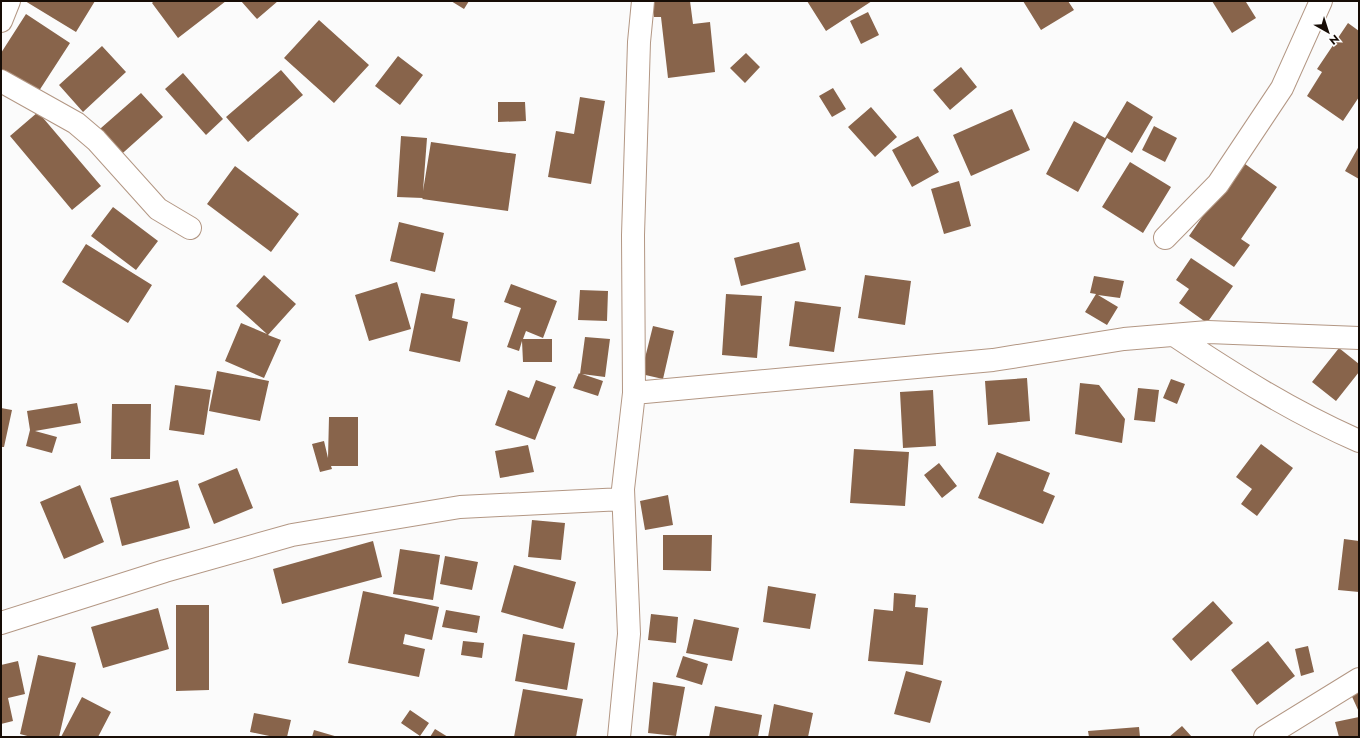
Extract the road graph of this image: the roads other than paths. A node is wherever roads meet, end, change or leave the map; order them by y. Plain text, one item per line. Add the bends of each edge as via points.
1 (9, 1) edge
2 (643, 1) edge
3 (1321, 1) edge
4 (1, 21) edge
5 (1, 81) edge
6 (190, 228) dead end
7 (1165, 238) dead end
8 (1174, 335) junction
9 (1359, 338) edge
10 (634, 393) junction
11 (1359, 441) edge
12 (623, 499) junction
13 (1, 623) edge
14 (1359, 679) edge
15 (619, 737) edge
16 (1265, 737) edge

1 - 4 street
2 - 10 street via 639,42 633,235
3 - 7 street via 1282,88 1218,184
5 - 6 street via 76,123 96,140 158,210
8 - 9 street via 1208,332
8 - 10 street via 1124,338 992,360
8 - 11 street via 1243,381
10 - 12 street
12 - 13 street via 460,508 292,535 165,571
12 - 15 street via 628,634
14 - 16 street

